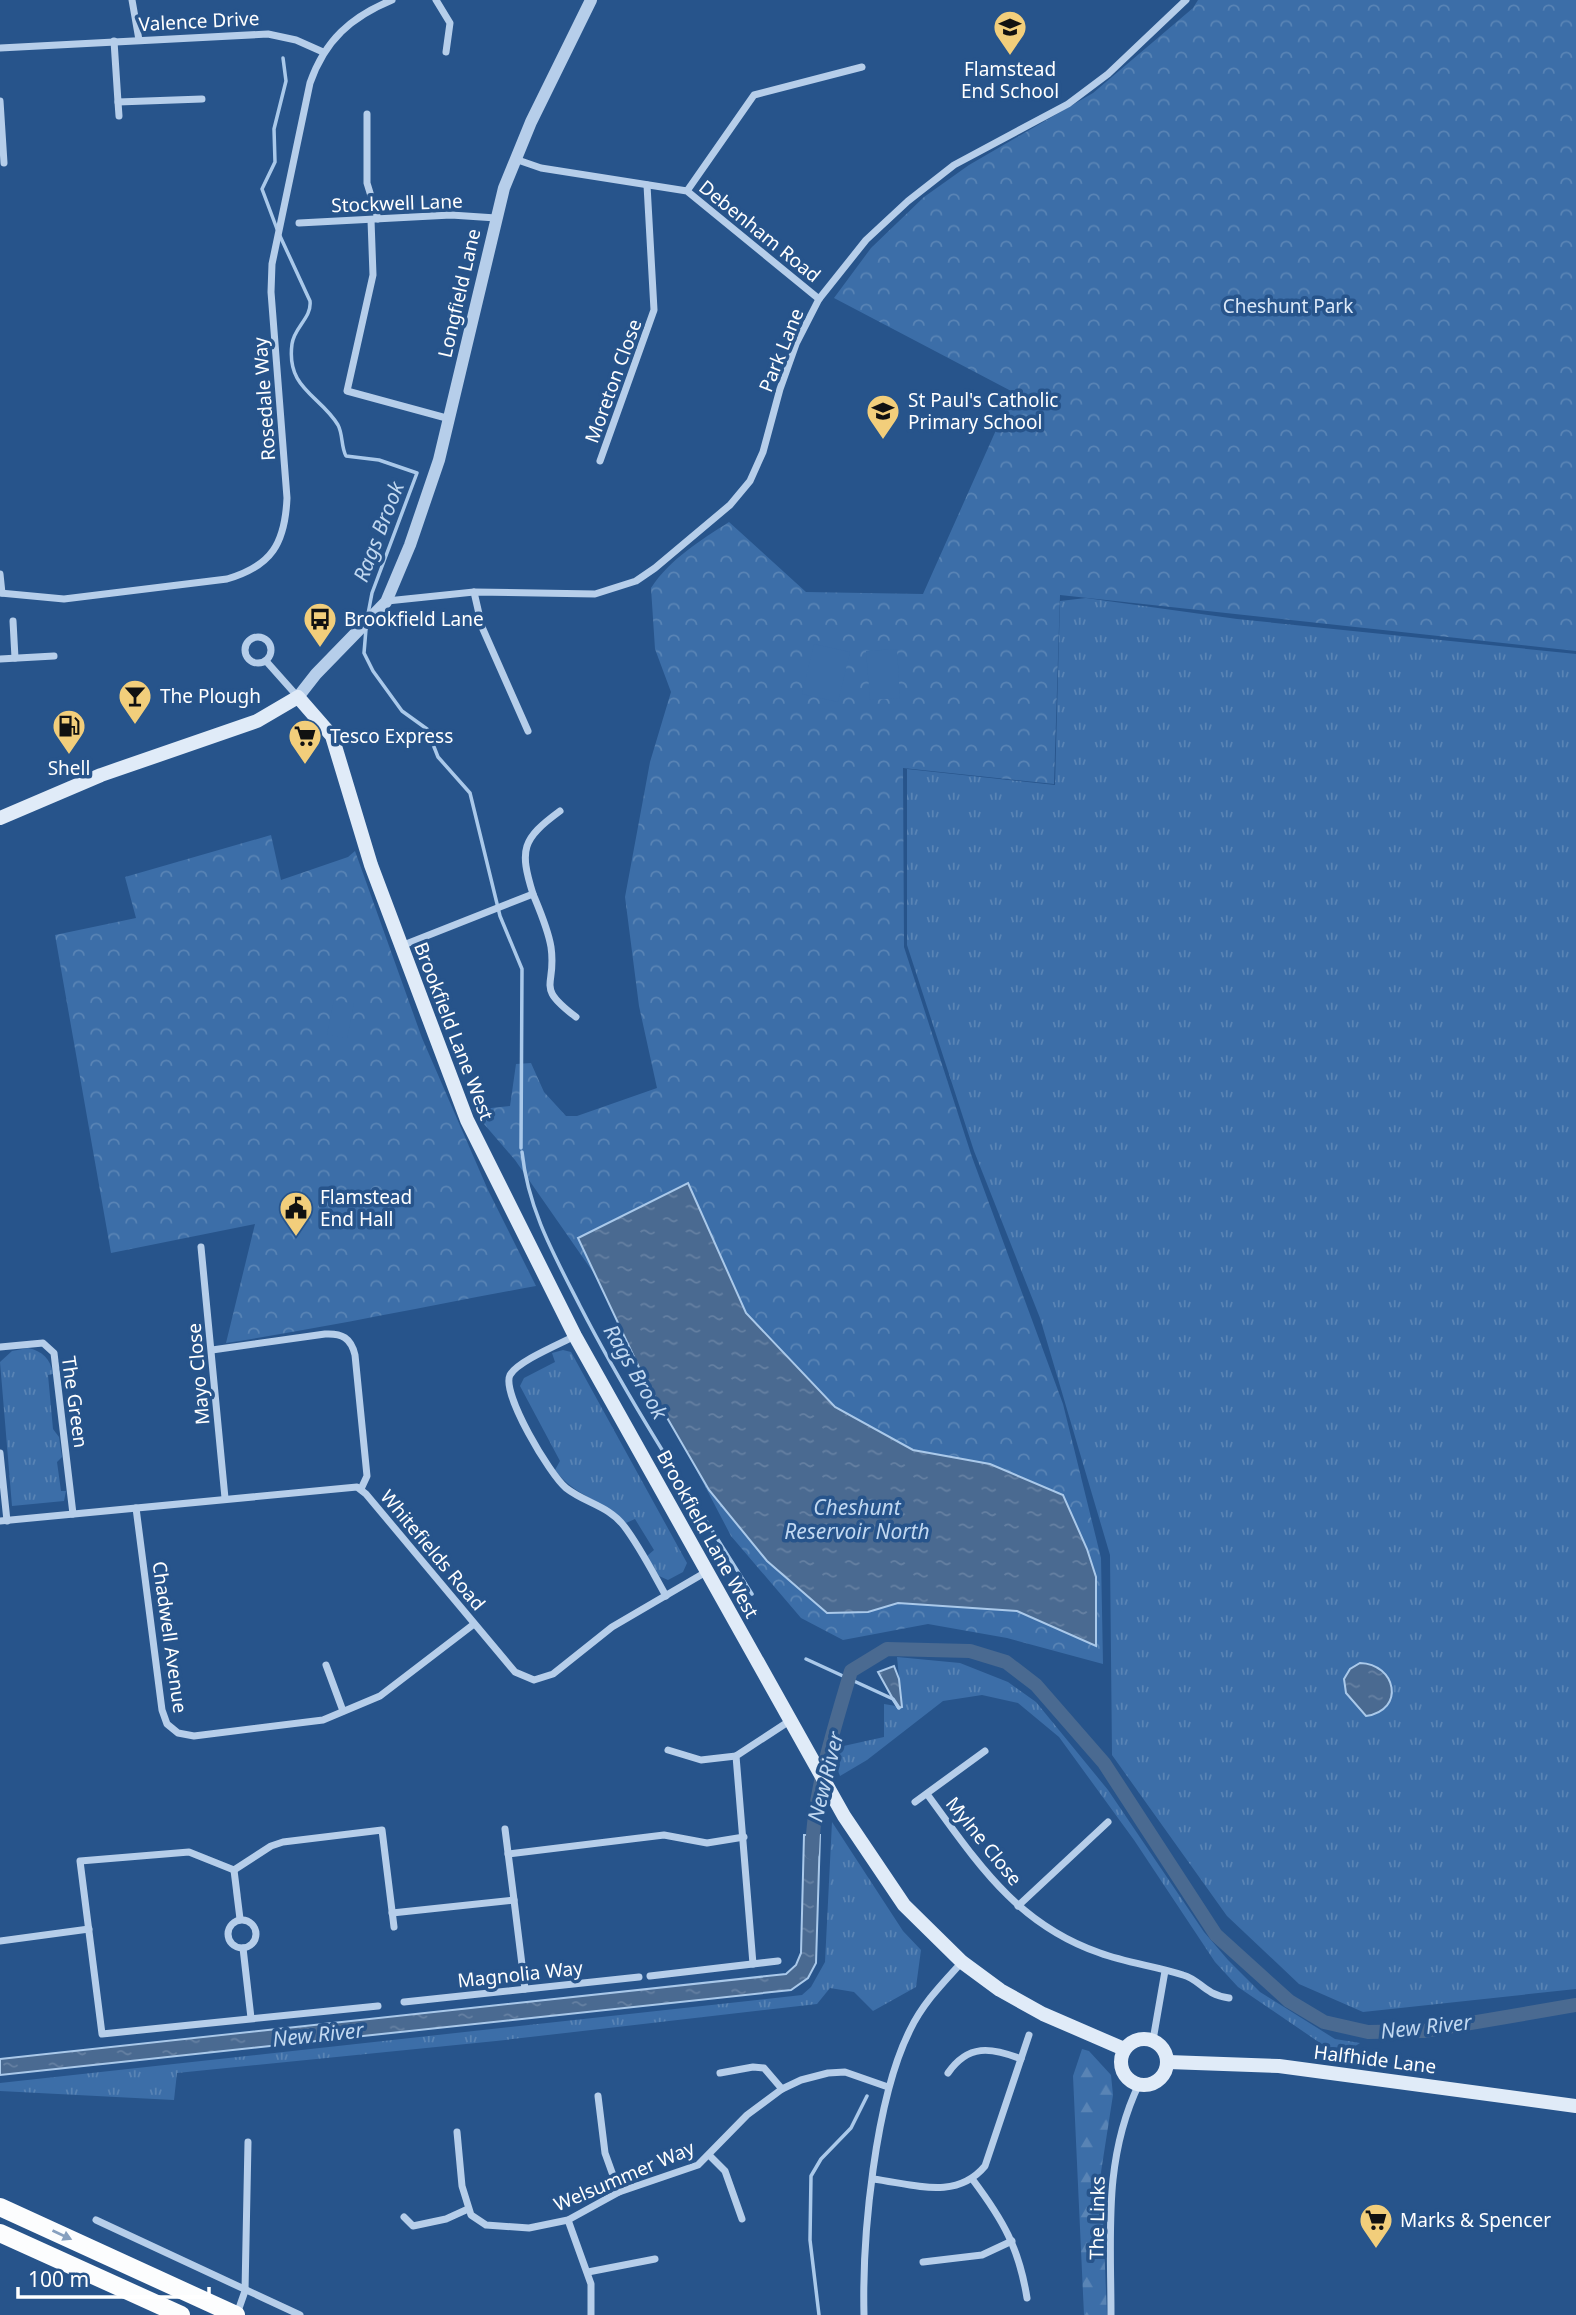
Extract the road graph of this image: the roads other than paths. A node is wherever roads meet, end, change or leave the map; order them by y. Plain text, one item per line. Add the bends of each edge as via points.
1 (132, 0) edge
2 (392, 0) edge
3 (436, 0) edge
4 (591, 0) edge
5 (1186, 0) edge
6 (139, 40) junction
7 (114, 41) junction
8 (0, 48) edge
9 (323, 52) junction
10 (446, 52) dead end
11 (862, 68) dead end
12 (202, 99) dead end
13 (0, 101) edge
14 (118, 102) junction
15 (368, 114) dead end
16 (119, 116) dead end
17 (515, 159) junction
18 (4, 163) dead end
19 (647, 186) junction
20 (687, 191) junction
21 (496, 218) junction
22 (374, 219) junction
23 (299, 223) dead end
24 (819, 299) junction
25 (450, 419) junction
26 (600, 461) dead end
27 (0, 574) edge
28 (474, 592) junction
29 (1, 593) edge
30 (381, 606) junction
31 (13, 621) dead end
32 (54, 656) dead end
33 (15, 658) junction
34 (0, 659) edge
35 (266, 661) dead end
36 (298, 697) junction
37 (528, 731) dead end
38 (560, 811) dead end
39 (0, 818) edge
40 (533, 894) junction
41 (400, 946) junction
42 (576, 1017) dead end
43 (201, 1247) dead end
44 (575, 1336) junction
45 (0, 1347) edge
46 (212, 1350) junction
47 (0, 1453) edge
48 (361, 1489) junction
49 (225, 1498) junction
50 (136, 1508) junction
51 (73, 1514) junction
52 (3, 1521) edge
53 (706, 1572) junction
54 (666, 1596) junction
55 (474, 1623) junction
56 (326, 1665) dead end
57 (343, 1712) junction
58 (791, 1720) junction
59 (668, 1750) dead end
60 (985, 1751) dead end
61 (736, 1756) junction
62 (927, 1794) junction
63 (915, 1802) dead end
64 (1108, 1822) dead end
65 (505, 1829) dead end
66 (744, 1837) junction
67 (508, 1854) junction
68 (234, 1870) junction
69 (514, 1900) junction
70 (1018, 1906) junction
71 (392, 1913) junction
72 (240, 1919) junction
73 (394, 1927) dead end
74 (89, 1928) junction
75 (0, 1941) edge
76 (243, 1948) junction
77 (778, 1961) dead end
78 (962, 1962) junction
79 (753, 1964) junction
80 (1165, 1971) junction
81 (649, 1976) dead end
82 (639, 1977) dead end
83 (525, 1989) junction
84 (1229, 1998) dead end
85 (404, 2003) dead end
86 (378, 2006) dead end
87 (251, 2018) junction
88 (1028, 2035) dead end
89 (1153, 2040) junction
90 (1124, 2049) junction
91 (1021, 2059) junction
92 (1168, 2062) junction
93 (720, 2073) dead end
94 (948, 2073) dead end
95 (1139, 2084) junction
96 (888, 2087) junction
97 (782, 2090) junction
98 (598, 2096) dead end
99 (1576, 2106) edge
100 (457, 2132) dead end
101 (248, 2142) dead end
102 (710, 2156) junction
103 (873, 2179) junction
104 (973, 2180) junction
105 (619, 2192) junction
106 (0, 2207) edge
107 (467, 2209) junction
108 (404, 2217) dead end
109 (742, 2219) dead end
110 (96, 2220) dead end
111 (568, 2220) junction
112 (0, 2233) edge
113 (1012, 2241) junction
114 (655, 2259) dead end
115 (922, 2262) dead end
116 (588, 2272) junction
117 (245, 2291) junction
118 (1027, 2298) dead end
119 (181, 2315) edge
120 (236, 2315) edge
121 (300, 2315) edge
122 (591, 2315) edge
123 (864, 2315) edge
124 (1111, 2315) edge

1 - 6 street
2 - 9 street, Rosedale Way via 353,19
3 - 10 street via 450,23
4 - 17 street, Longfield Lane
5 - 24 street, Park Lane via 1108,74 1068,104 970,154 908,201 866,240
6 - 7 street, Valence Drive
6 - 9 street, Valence Drive via 268,34
7 - 8 street, Valence Drive
7 - 14 street, Valence Drive
9 - 29 street, Rosedale Way via 310,83 274,244 271,292 287,498 284,530 272,554 250,571 227,579 64,599
11 - 20 street via 754,95
12 - 14 street
13 - 18 street
14 - 16 street, Valence Drive
15 - 22 street via 368,183
17 - 19 street, Debenham Road via 541,168
17 - 21 street, Longfield Lane
19 - 20 street, Debenham Road
19 - 26 street, Moreton Close via 654,310
20 - 24 street, Debenham Road
21 - 22 street, Stockwell Lane
21 - 25 street, Longfield Lane
22 - 23 street, Stockwell Lane
22 - 25 street via 373,275 346,391
24 - 28 street, Park Lane via 788,365 750,481 681,548 636,581 595,594
25 - 30 street, Longfield Lane via 426,502
27 - 29 street
28 - 30 street, Park Lane
28 - 37 street via 482,627
30 - 36 street
31 - 33 street
32 - 33 street
33 - 34 street
35 - 36 street
36 - 39 main road via 257,721 101,775
36 - 41 main road, Brookfield Lane West via 332,737
38 - 40 street via 527,842 524,859
40 - 41 street
40 - 42 street via 551,950 550,992
41 - 44 main road, Brookfield Lane West via 467,1121
43 - 46 street, Mayo Close
44 - 53 main road, Brookfield Lane West
44 - 54 street via 518,1366 510,1376 509,1394 557,1479 618,1520
45 - 51 street, The Green via 43,1343 54,1353
46 - 48 street via 329,1333 349,1340 355,1355 368,1476
46 - 49 street, Mayo Close
47 - 52 street
48 - 49 street, Whitefields Road via 348,1486
48 - 55 street, Whitefields Road
49 - 50 street, Whitefields Road
50 - 51 street, Whitefields Road
50 - 57 street, Chadwell Avenue via 167,1724 178,1733 194,1736 232,1734 323,1720
51 - 52 street, Whitefields Road
53 - 54 street, Whitefields Road
53 - 58 main road, Brookfield Lane West
54 - 55 street, Whitefields Road via 539,1679 515,1672
55 - 57 street, Chadwell Avenue via 405,1680
56 - 57 street
58 - 61 street
58 - 78 main road, Brookfield Lane West via 876,1867 904,1905
59 - 61 street via 701,1760
60 - 62 street, Mylne Close
61 - 66 street
62 - 63 street, Mylne Close
62 - 70 street, Mylne Close
64 - 70 street, Mylne Close
65 - 67 street
66 - 67 street via 707,1843 664,1835
66 - 79 street
67 - 69 street
68 - 71 street via 283,1842 382,1830
68 - 72 street
68 - 74 street via 189,1852 80,1861
69 - 71 street
69 - 83 street
70 - 80 street, Mylne Close via 1033,1920 1098,1953
71 - 73 street
72 - 76 street via 228,1928 228,1938
72 - 76 street via 256,1930 255,1940
74 - 75 street
74 - 87 street via 102,2034
76 - 87 street
77 - 79 street
78 - 90 main road, Brookfield Lane West via 1044,2014
78 - 96 street via 930,1996 910,2029
79 - 81 street
80 - 84 street, Mylne Close
80 - 89 street
82 - 83 street, Magnolia Way
83 - 85 street, Magnolia Way
86 - 87 street
88 - 91 street
89 - 90 main road via 1137,2039
89 - 92 main road via 1164,2048
90 - 95 main road via 1123,2070
91 - 94 street via 979,2049 962,2056
91 - 104 street via 985,2166
92 - 95 main road via 1157,2081
92 - 99 main road, Halfhide Lane via 1279,2066
93 - 97 street via 760,2067
95 - 124 street, The Links via 1125,2112 1110,2181
96 - 97 street, Welsummer Way via 839,2072 817,2075
96 - 103 street
97 - 102 street, Welsummer Way via 747,2115
98 - 105 street via 605,2153
100 - 107 street
101 - 117 street
102 - 105 street, Welsummer Way via 677,2173
102 - 109 street via 725,2171
103 - 104 street via 942,2188
103 - 123 street
104 - 113 street
105 - 111 street, Welsummer Way
106 -> 120 highway
107 - 108 street via 413,2226
107 - 111 street, Welsummer Way via 480,2222 500,2228
110 - 117 street
111 - 116 street
112 - 119 highway
113 - 115 street via 982,2255
113 - 118 street
114 - 116 street
116 - 122 street
117 - 120 street
117 - 121 street

